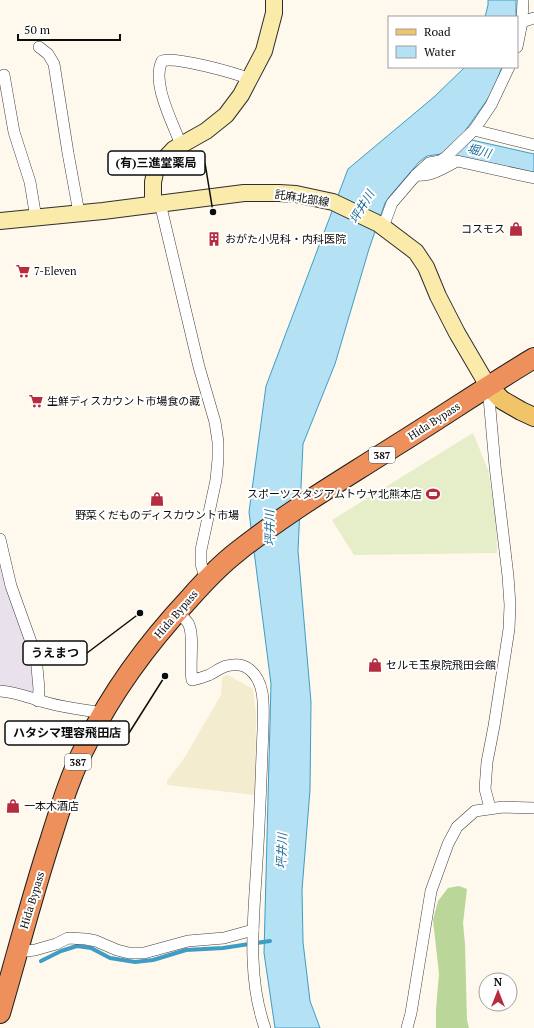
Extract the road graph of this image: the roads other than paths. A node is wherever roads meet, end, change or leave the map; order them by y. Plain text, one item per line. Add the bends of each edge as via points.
1 (274, 0) edge
2 (523, 0) edge
3 (534, 18) edge
4 (522, 22) junction
5 (518, 42) edge
6 (39, 47) dead end
7 (509, 68) edge
8 (4, 75) dead end
9 (250, 79) junction
10 (472, 132) junction
11 (181, 145) junction
12 (534, 145) edge
13 (416, 175) junction
14 (534, 178) edge
15 (157, 204) junction
16 (79, 213) junction
17 (36, 218) junction
18 (0, 221) edge
19 (381, 226) junction
20 (534, 358) edge
21 (488, 386) junction
22 (534, 417) edge
23 (0, 539) edge
24 (206, 580) junction
25 (178, 611) junction
26 (0, 691) edge
27 (38, 701) junction
28 (104, 713) junction
29 (490, 808) junction
30 (534, 808) edge
31 (253, 930) junction
32 (17, 952) junction
33 (0, 1013) edge
34 (265, 1028) edge
35 (407, 1028) edge

1 - 9 main road via 274,13 264,51
2 - 4 street
3 - 4 street
4 - 5 street
6 - 16 street via 48,54 54,64
7 - 10 street via 491,105
8 - 17 street via 14,132 30,182
9 - 11 main road via 226,116
9 - 11 street via 210,67 170,59 162,61 158,74 161,92
10 - 12 street
10 - 13 street via 446,157 429,163
11 - 15 main road via 174,148 156,168 153,182
13 - 14 street via 424,176 456,161
13 - 19 street via 392,203
15 - 16 main road, 託麻北部線
15 - 19 main road, 託麻北部線 via 244,193 285,193 333,202
15 - 24 street via 215,422 218,442 216,480 201,550 201,564
16 - 17 main road, 託麻北部線
17 - 18 main road, 託麻北部線
19 - 21 main road, 託麻北部線 via 416,252 426,267 457,333
20 - 21 highway, Hida Bypass / 387
21 - 22 main road via 502,400
21 - 24 highway, Hida Bypass / 387 via 302,505 235,553
21 - 29 street via 510,605 509,629 487,762 485,789
23 - 27 street via 11,586 36,656
24 - 25 highway, Hida Bypass / 387
25 - 28 highway, Hida Bypass / 387 via 158,633 113,696
25 - 31 street via 189,624 192,680 208,676 226,666 238,664 254,673 260,683 263,730
26 - 27 street
27 - 28 street
28 - 32 highway, Hida Bypass / 387 via 67,786
29 - 30 street
29 - 35 street via 475,811 457,827 448,844 431,890
31 - 32 street via 224,938 182,942 144,953 117,950 86,938 68,938 35,950
31 - 34 street via 254,977 260,1016
32 - 33 highway, Hida Bypass / 387

